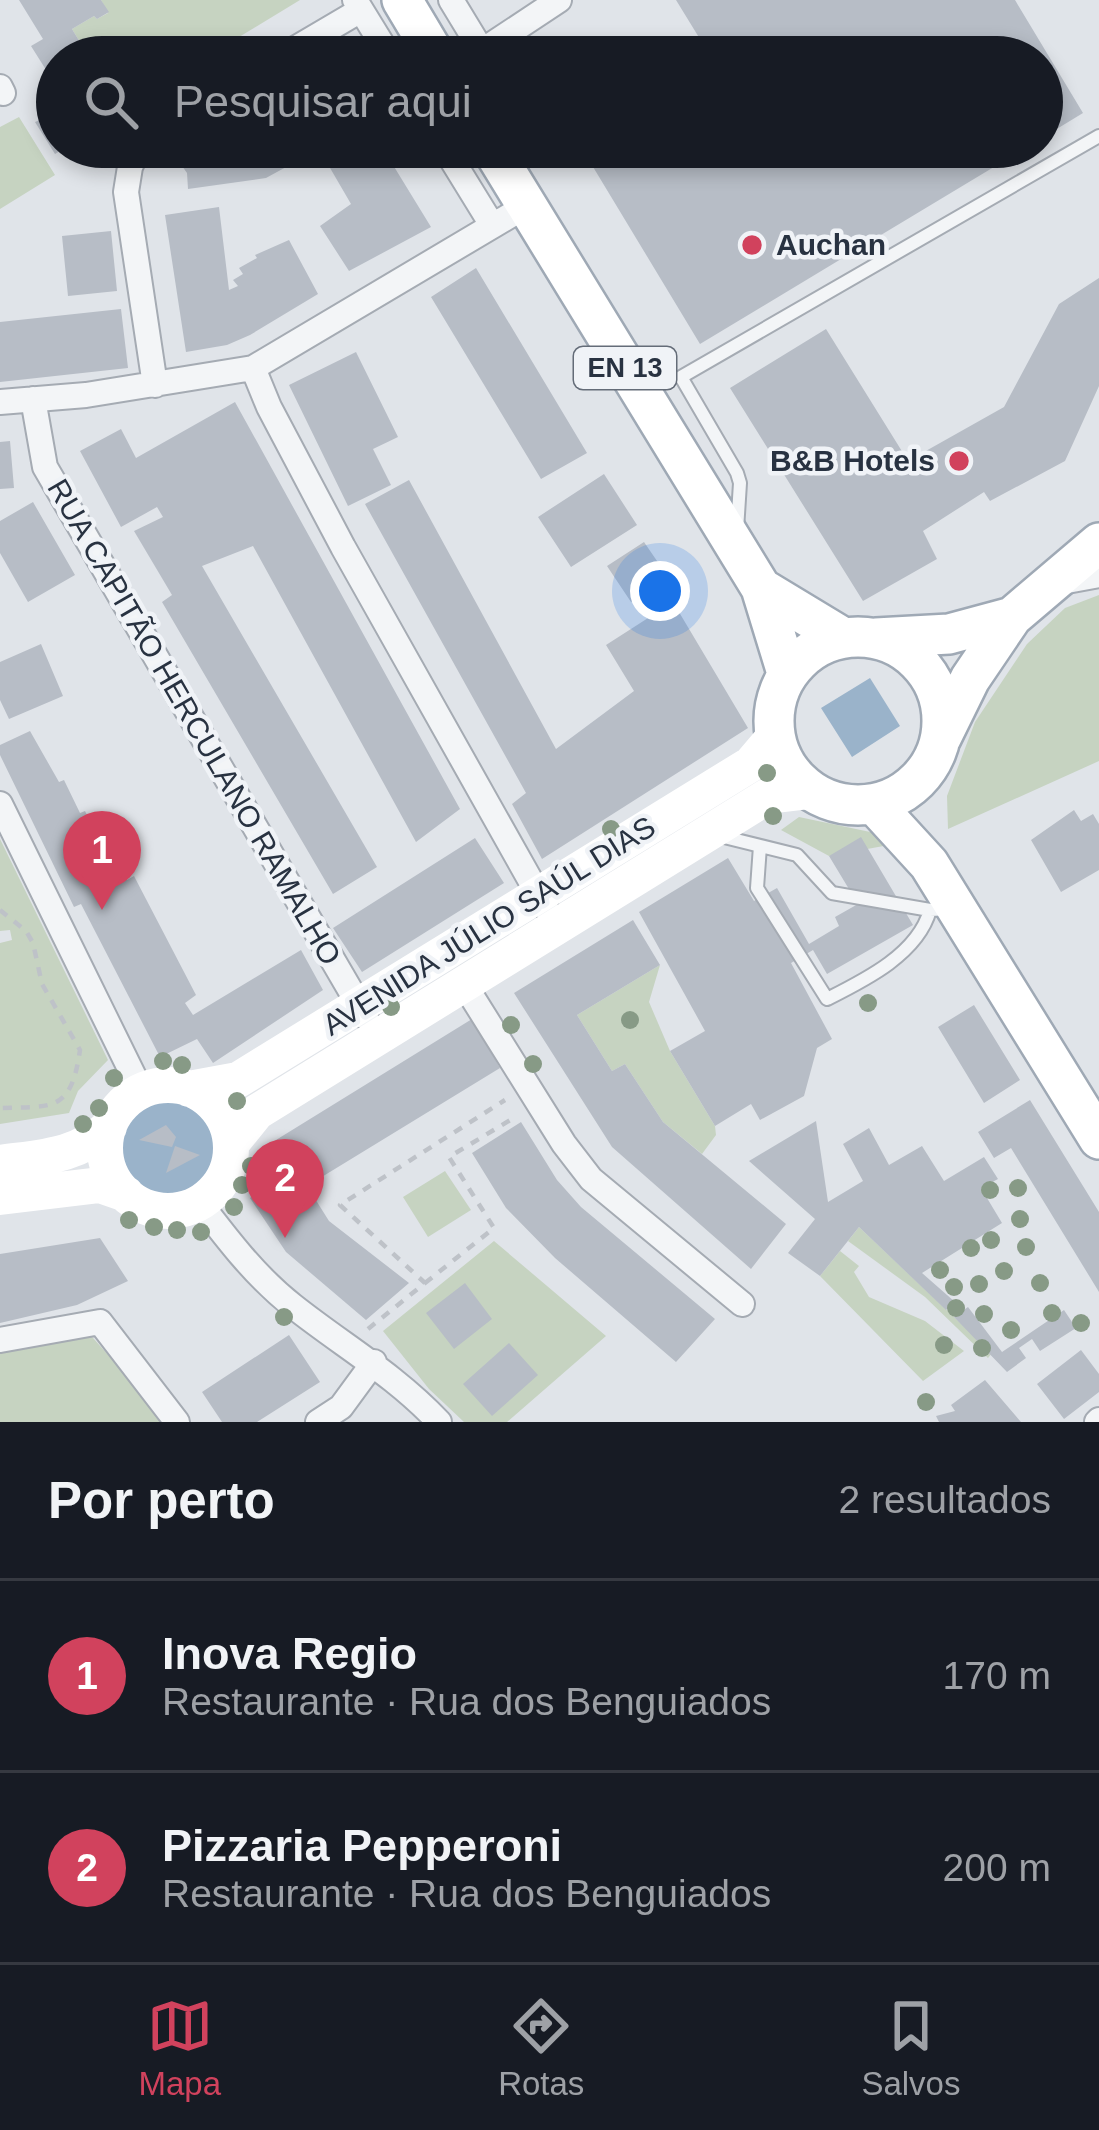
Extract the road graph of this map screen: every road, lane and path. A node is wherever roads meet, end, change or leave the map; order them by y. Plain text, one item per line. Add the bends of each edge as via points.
1 (402, 0) edge
2 (451, 0) edge
3 (559, 0) edge
4 (358, 5) edge
5 (312, 36) edge
6 (377, 36) edge
7 (423, 36) edge
8 (469, 36) edge
9 (505, 36) edge
10 (1099, 136) edge
11 (1063, 157) edge
12 (130, 168) edge
13 (464, 168) edge
14 (496, 168) edge
15 (1043, 168) edge
16 (509, 215) junction
17 (253, 368) junction
18 (155, 386) junction
19 (33, 400) junction
20 (0, 402) edge
21 (1099, 543) edge
22 (736, 549) junction
23 (1099, 575) edge
24 (1054, 584) junction
25 (760, 588) junction
26 (1012, 616) junction
27 (858, 638) junction
28 (788, 674) junction
29 (774, 737) junction
30 (934, 753) junction
31 (810, 791) junction
32 (0, 804) edge
33 (874, 804) junction
34 (707, 833) junction
35 (760, 846) junction
36 (928, 864) junction
37 (943, 909) junction
38 (548, 910) junction
39 (2, 915) edge
40 (464, 984) junction
41 (369, 1021) junction
42 (189, 1089) junction
43 (141, 1091) junction
44 (515, 1094) dead end
45 (0, 1108) edge
46 (523, 1112) dead end
47 (109, 1127) junction
48 (1099, 1139) edge
49 (231, 1144) junction
50 (0, 1163) edge
51 (126, 1194) junction
52 (0, 1197) edge
53 (199, 1202) junction
54 (424, 1282) junction
55 (742, 1304) dead end
56 (363, 1333) dead end
57 (0, 1340) edge
58 (374, 1362) junction
59 (177, 1422) edge
60 (318, 1422) edge
61 (439, 1422) edge

1 - 7 main road
2 - 8 street
3 - 9 street
4 - 5 street
4 - 6 street
10 - 11 lane
12 - 18 street via 125,193
13 - 16 street
14 - 16 main road, EN 13
15 - 22 lane via 681,377 740,483
16 - 17 street
16 - 22 main road, EN 13
17 - 18 street
17 - 38 street via 343,547
18 - 19 street
19 - 20 street
19 - 41 street, RUA CAPITÃO HERCULANO RAMALHO via 45,467
21 - 24 main road
22 - 25 main road, EN 13
23 - 24 street
24 - 26 main road
25 - 27 main road, EN 13
25 - 28 main road, EN 13
26 - 27 main road via 949,634
26 - 30 main road
27 - 28 main road via 811,650
27 - 30 main road, EN 13 via 905,651 928,674 941,704
28 - 29 main road via 775,704
29 - 31 main road via 787,768
29 - 38 main road, AVENIDA JÚLIO SAÚL DIAS via 751,764
30 - 33 main road via 905,791
30 - 36 main road, EN 13
31 - 33 main road via 841,804
31 - 34 main road, AVENIDA JÚLIO SAÚL DIAS via 768,796
32 - 43 street
33 - 36 main road
34 - 35 lane
34 - 38 main road, AVENIDA JÚLIO SAÚL DIAS
35 - 37 lane via 797,855 832,893
35 - 37 lane via 757,888 827,999 873,977
36 - 37 main road
37 - 48 main road
38 - 40 main road, AVENIDA JÚLIO SAÚL DIAS
38 - 41 main road, AVENIDA JÚLIO SAÚL DIAS
39 - 45 path via 34,943 42,984 80,1050 57,1103
40 - 41 main road, AVENIDA JÚLIO SAÚL DIAS
40 - 55 street via 591,1179
41 - 42 main road, AVENIDA JÚLIO SAÚL DIAS via 238,1080
41 - 49 main road, AVENIDA JÚLIO SAÚL DIAS via 256,1112
42 - 43 main road
42 - 49 main road via 218,1110
43 - 47 main road
44 - 54 path via 340,1204
46 - 54 path via 449,1156 494,1228
47 - 50 main road via 72,1153
47 - 51 main road via 107,1163
49 - 53 main road via 223,1178
51 - 52 main road via 100,1185
51 - 53 main road via 165,1210
53 - 58 street via 275,1290
54 - 56 path
57 - 59 street via 100,1322
58 - 60 street via 341,1407
58 - 61 street

